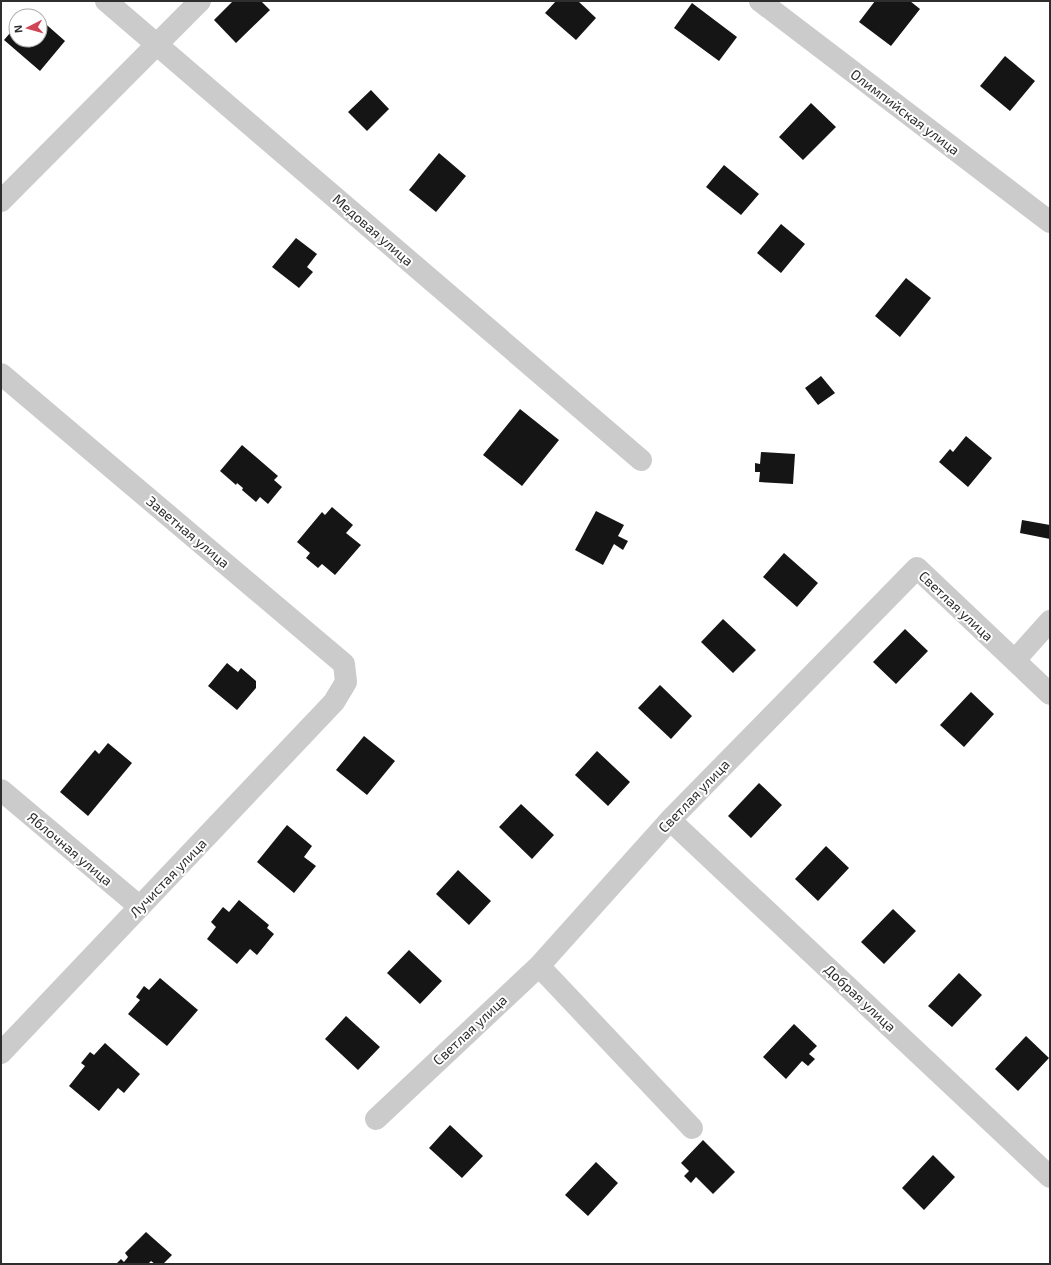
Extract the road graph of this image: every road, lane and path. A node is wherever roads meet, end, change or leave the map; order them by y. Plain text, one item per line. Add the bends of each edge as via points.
1 (106, 1) edge
2 (200, 1) edge
3 (760, 1) edge
4 (157, 45) junction
5 (1, 201) edge
6 (1050, 222) edge
7 (1, 374) edge
8 (641, 460) dead end
9 (1050, 621) edge
10 (1015, 660) junction
11 (1050, 694) edge
12 (334, 702) joint
13 (1, 790) edge
14 (670, 820) junction
15 (140, 907) junction
16 (539, 966) junction
17 (1, 1053) edge
18 (376, 1119) dead end
19 (692, 1128) dead end
20 (1050, 1177) edge

1 - 4 street, Медовая улица
2 - 4 street
3 - 6 street, Олимпийская улица
4 - 5 street
4 - 8 street, Медовая улица
7 - 12 street, Заветная улица via 344,664 346,682
9 - 10 street
10 - 11 street
10 - 14 street, Светлая улица via 917,568
12 - 15 street, Лучистая улица
13 - 15 street, Яблочная улица
14 - 16 street, Светлая улица
14 - 20 street, Добрая улица
15 - 17 street, Лучистая улица
16 - 18 street, Светлая улица
16 - 19 street

